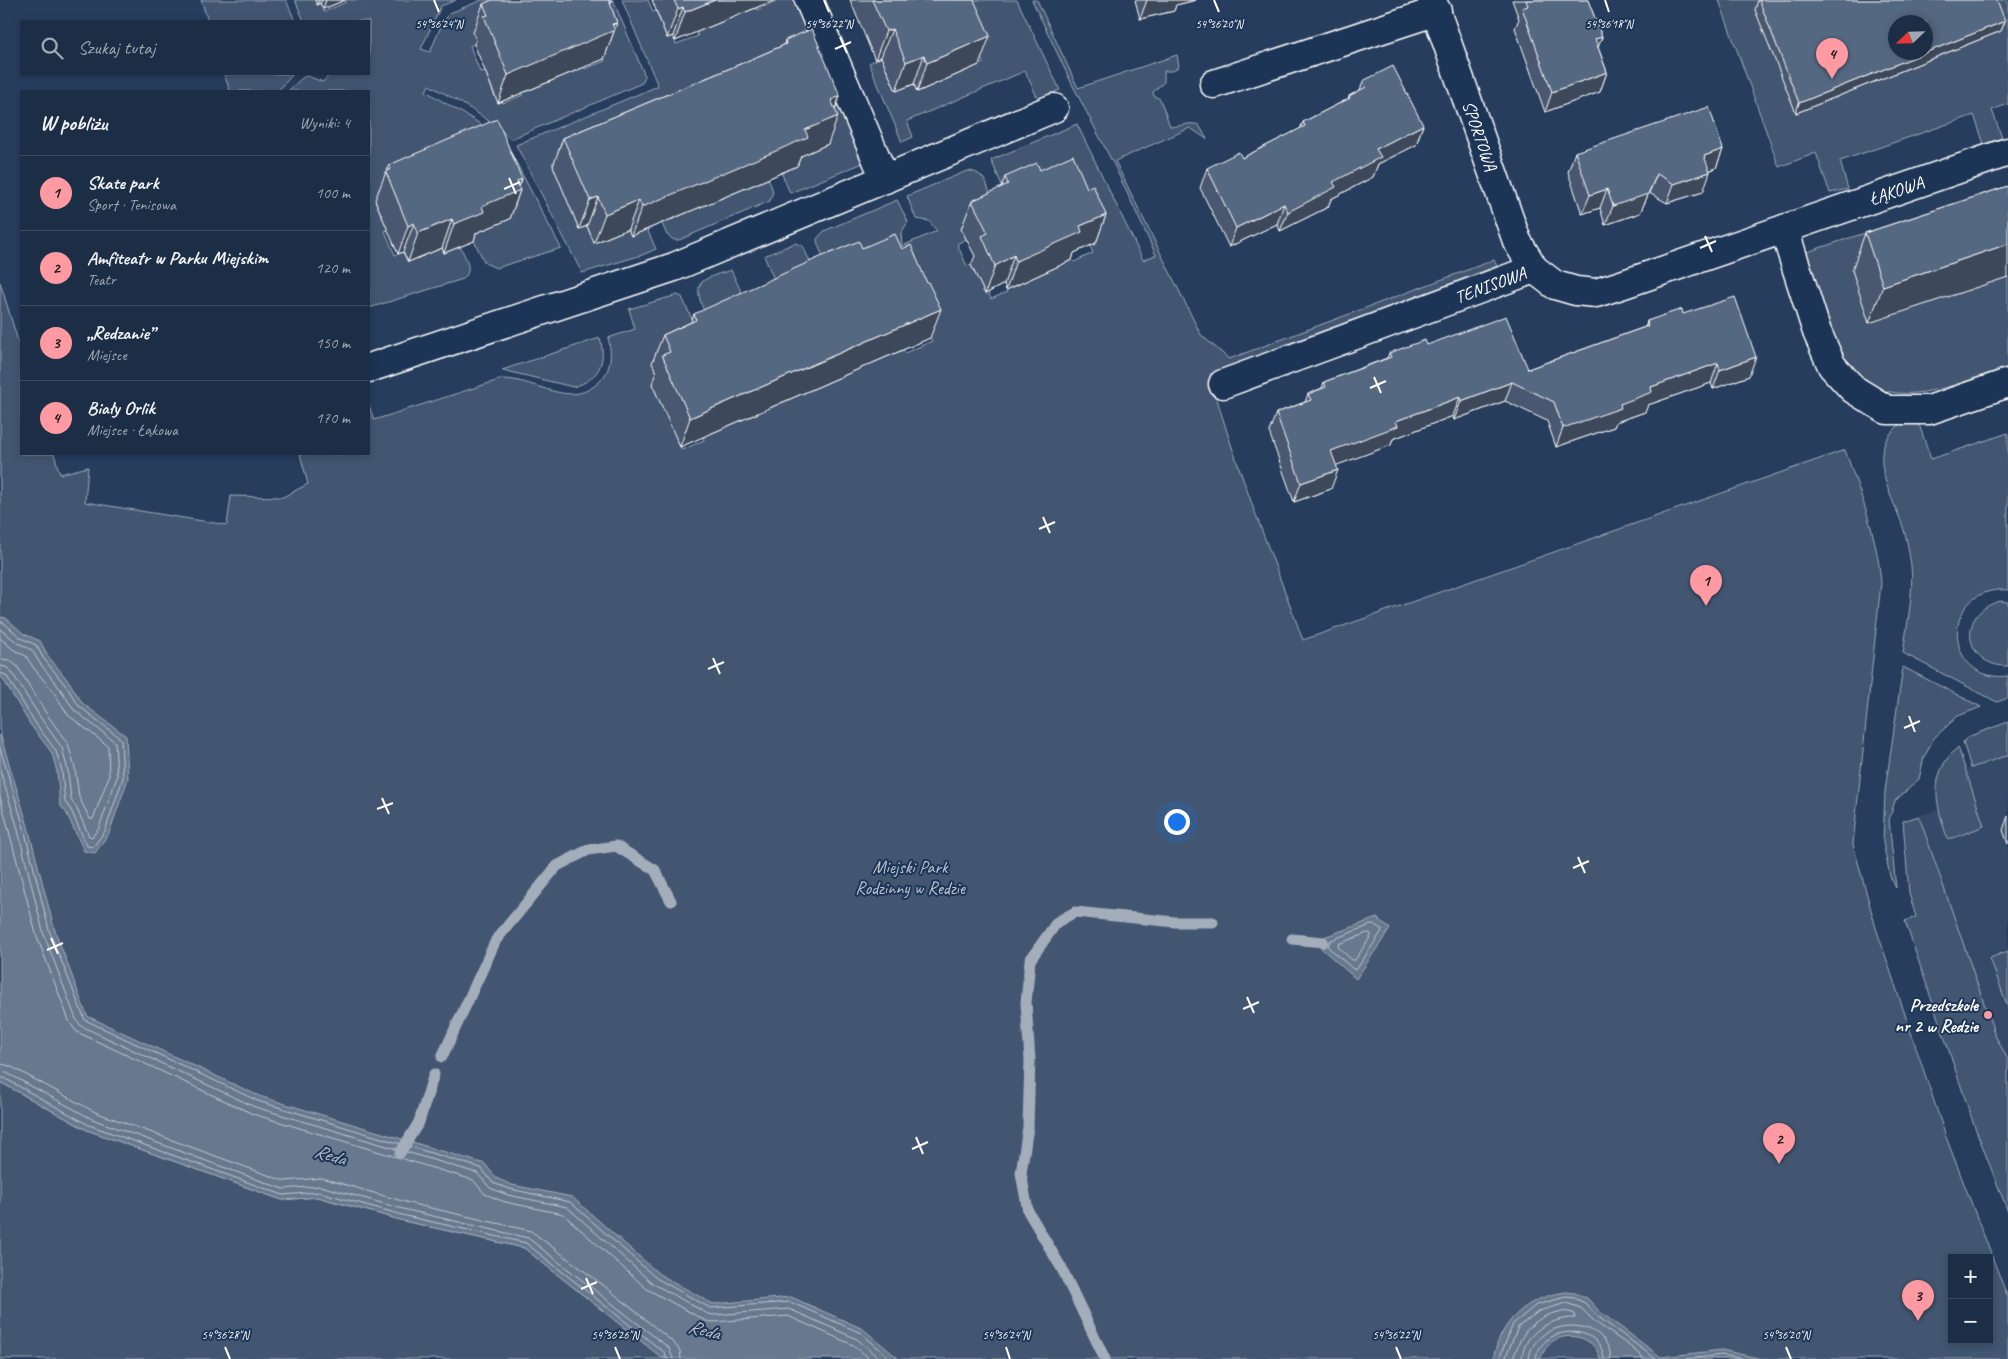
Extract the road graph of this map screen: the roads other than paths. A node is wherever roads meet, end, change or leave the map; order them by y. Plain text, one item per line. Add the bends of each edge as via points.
1 (809, 0) edge
2 (1434, 6) edge
3 (1214, 84) dead end
4 (1054, 108) dead end
5 (2008, 152) edge
6 (885, 179) junction
7 (1784, 229) junction
8 (1534, 269) junction
9 (370, 368) edge
10 (2008, 383) edge
11 (1223, 384) dead end

1 - 6 street
2 - 3 street
2 - 8 street, SPORTOWA via 1517,241
4 - 6 street
5 - 7 street, ŁĄKOWA
6 - 9 street via 674,267
7 - 8 street, TENISOWA via 1596,293 1555,285
7 - 10 street via 1817,332 1832,366 1853,389 1887,410 1930,410
8 - 11 street, TENISOWA

